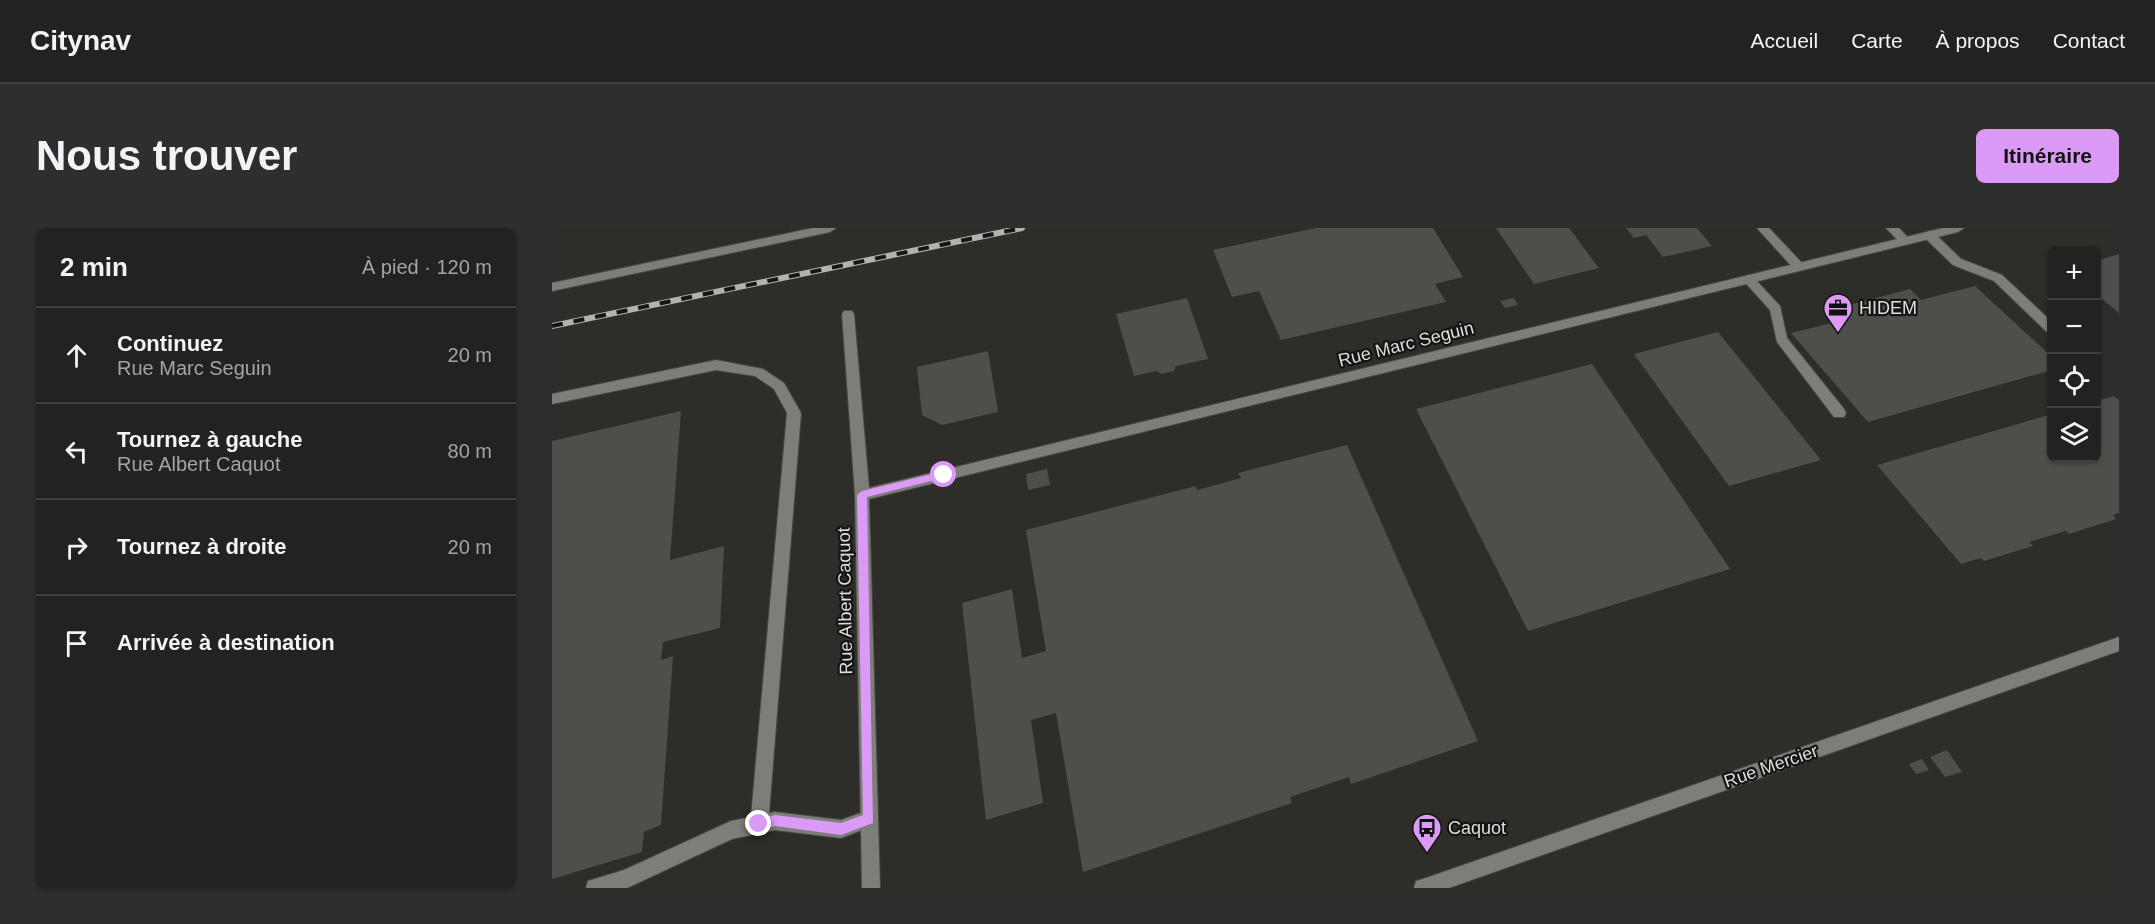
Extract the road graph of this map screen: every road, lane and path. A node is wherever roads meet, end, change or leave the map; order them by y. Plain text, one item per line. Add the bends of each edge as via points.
1 (830, 228) edge
2 (1763, 228) edge
3 (1892, 228) edge
4 (1958, 228) edge
5 (1929, 235) junction
6 (1905, 241) junction
7 (1798, 267) junction
8 (1748, 279) junction
9 (552, 287) edge
10 (848, 314) dead end
11 (2047, 325) edge
12 (552, 399) edge
13 (1839, 413) dead end
14 (862, 495) junction
15 (2119, 644) edge
16 (869, 819) junction
17 (759, 824) junction
18 (595, 888) edge
19 (871, 888) edge
20 (1423, 888) edge

1 - 9 street
2 - 7 street
3 - 6 street
4 - 5 street, Rue Marc Seguin
5 - 6 street, Rue Marc Seguin
5 - 11 street via 1957,262 1998,278
6 - 7 street, Rue Marc Seguin
7 - 8 street, Rue Marc Seguin
8 - 13 street via 1776,309 1781,339
8 - 14 street, Rue Marc Seguin
10 - 14 street, Rue Albert Caquot
12 - 17 street via 716,365 758,372 779,386 794,413
14 - 16 street, Rue Albert Caquot
15 - 20 street, Rue Mercier
16 - 17 street via 841,829 775,821
16 - 19 street, Rue Albert Caquot
17 - 18 street via 731,830 627,879

